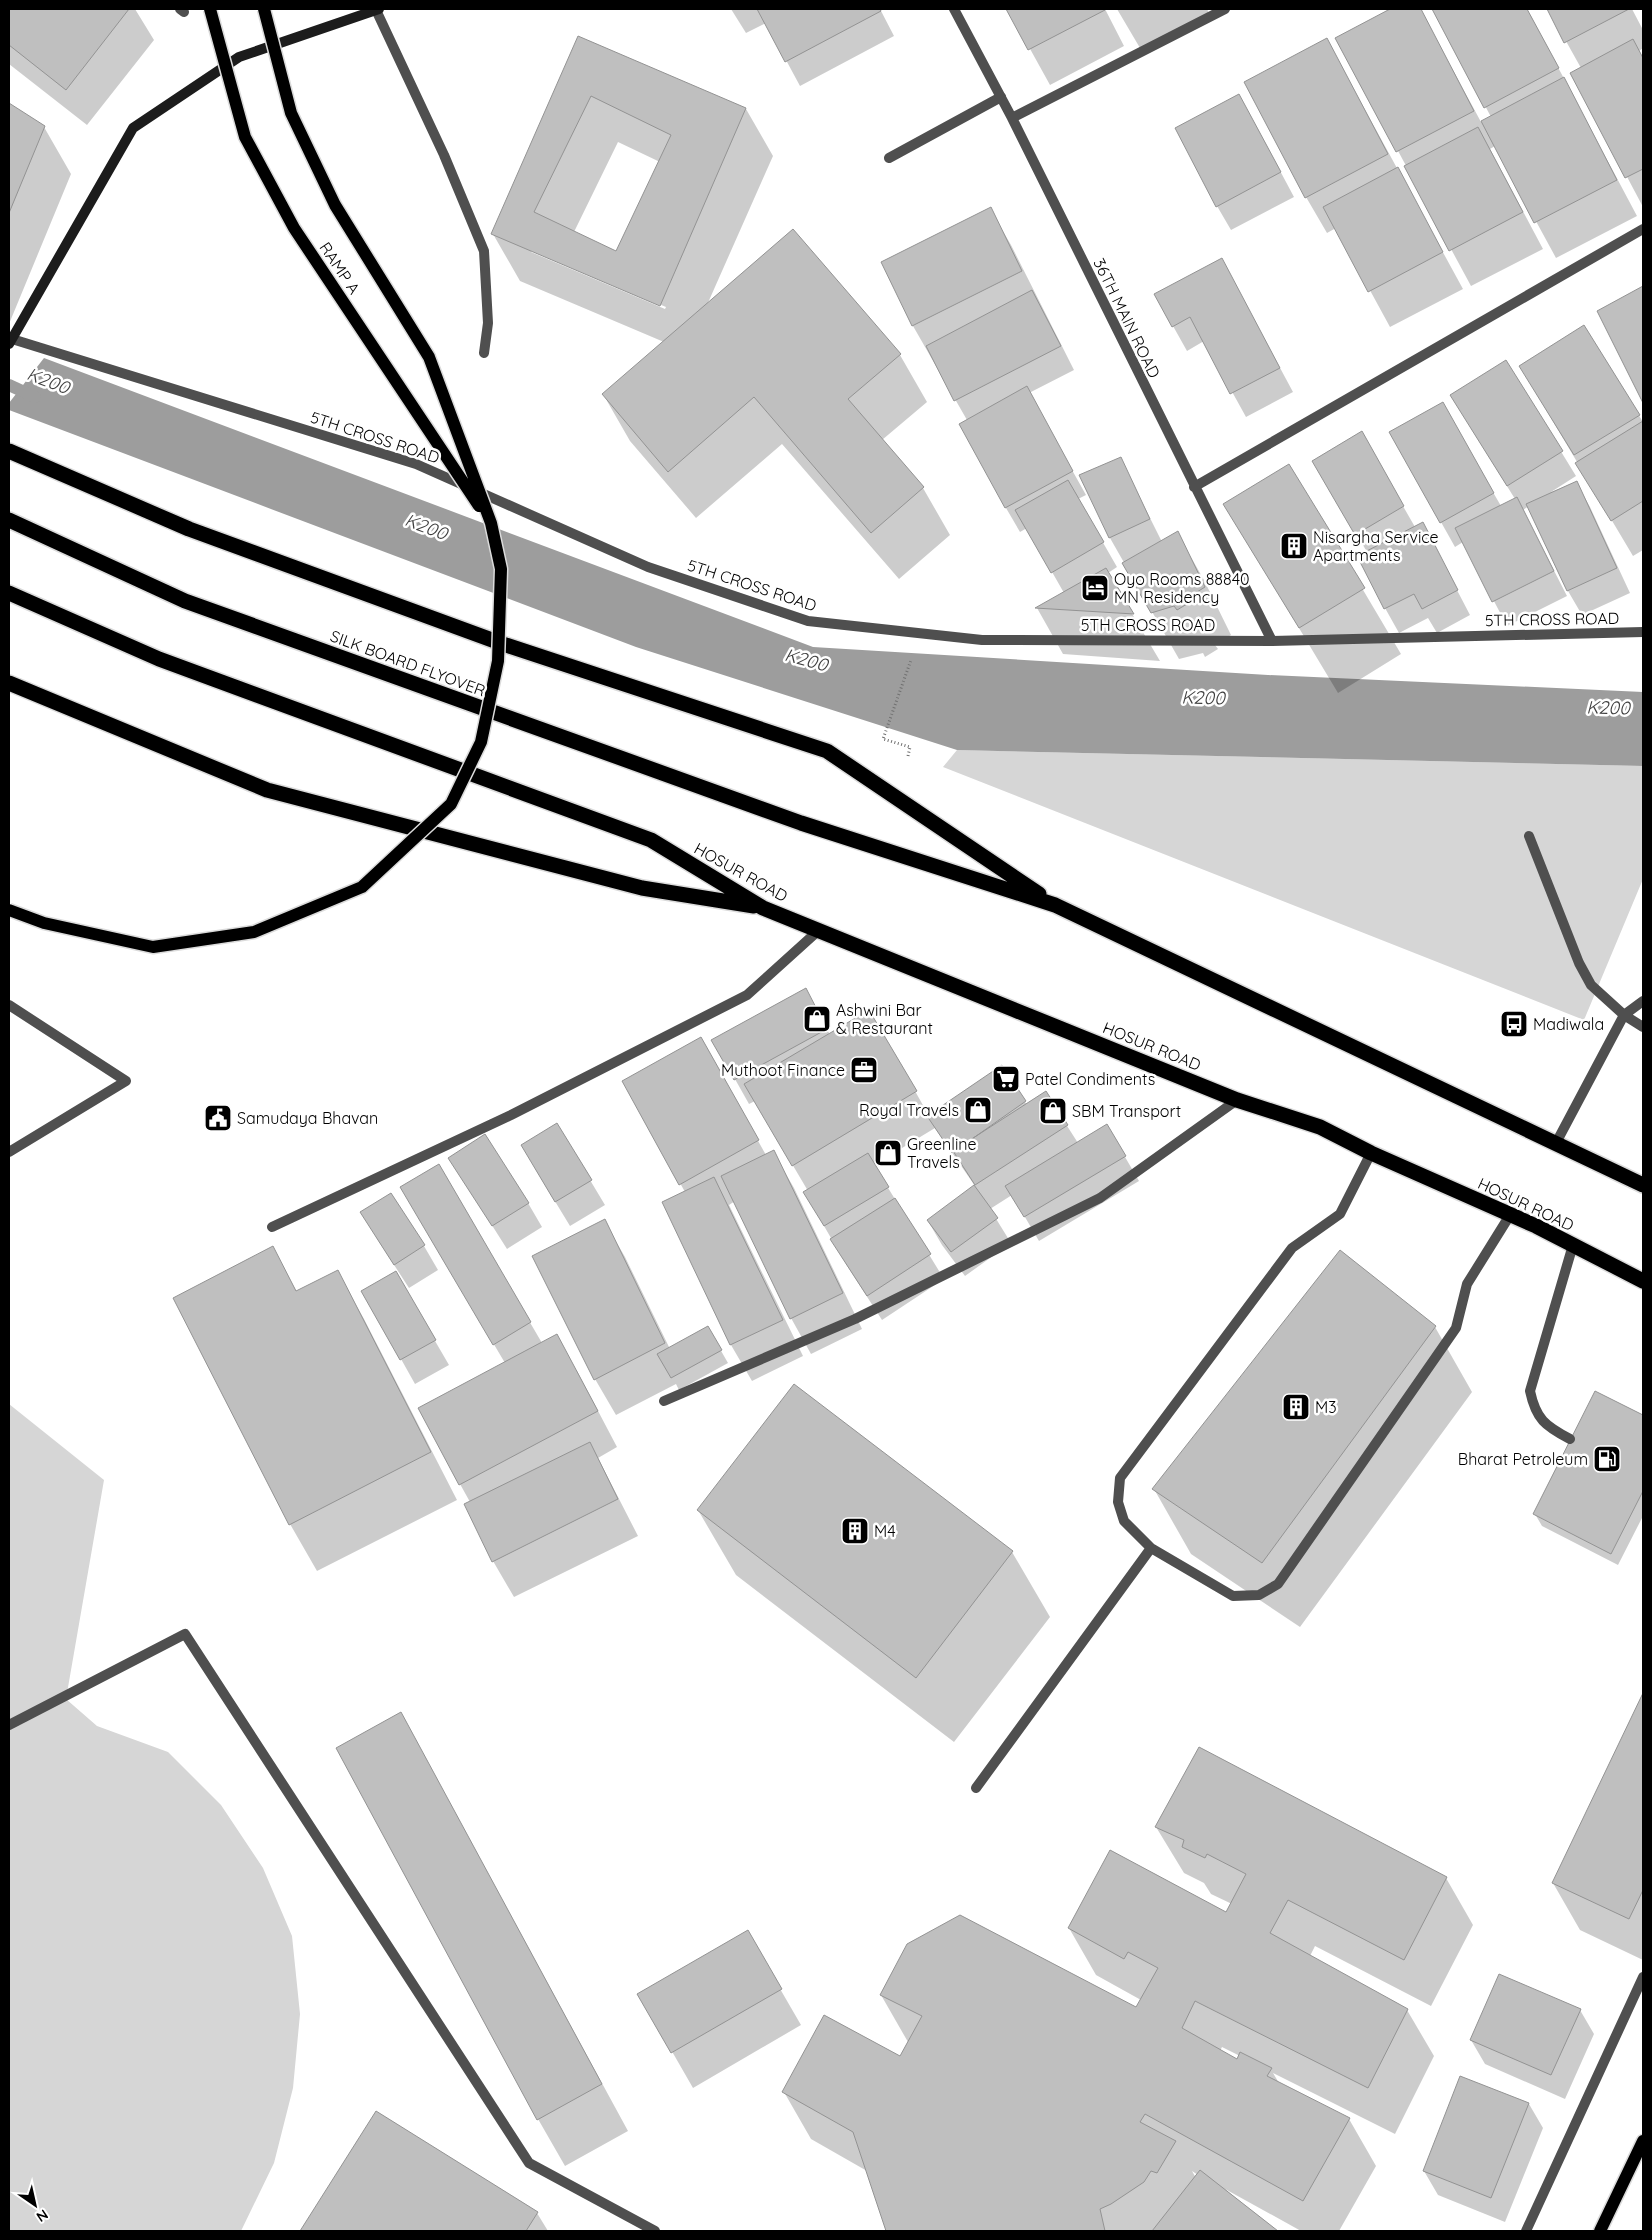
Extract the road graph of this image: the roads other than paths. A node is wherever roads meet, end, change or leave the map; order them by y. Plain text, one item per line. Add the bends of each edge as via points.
1 (210, 9) edge
2 (264, 9) edge
3 (378, 9) edge
4 (954, 9) edge
5 (1225, 9) edge
6 (1001, 97) junction
7 (1012, 118) junction
8 (889, 158) dead end
9 (1643, 229) edge
10 (10, 340) edge
11 (484, 353) dead end
12 (9, 452) edge
13 (1194, 487) junction
14 (9, 520) edge
15 (491, 523) junction
16 (9, 594) edge
17 (1643, 632) edge
18 (1272, 641) junction
19 (9, 683) edge
20 (1529, 836) dead end
21 (1055, 905) junction
22 (763, 908) junction
23 (9, 910) edge
24 (819, 930) junction
25 (1643, 1001) edge
26 (9, 1005) edge
27 (1624, 1015) junction
28 (1643, 1027) edge
29 (1237, 1100) junction
30 (1556, 1143) junction
31 (9, 1152) edge
32 (1371, 1152) junction
33 (1643, 1185) edge
34 (1510, 1215) junction
35 (272, 1226) dead end
36 (1574, 1245) junction
37 (1643, 1282) edge
38 (664, 1401) dead end
39 (1570, 1439) dead end
40 (1151, 1548) junction
41 (9, 1726) edge
42 (976, 1788) dead end
43 (1643, 1977) edge
44 (1643, 2141) edge
45 (655, 2231) edge
46 (1526, 2231) edge
47 (1600, 2231) edge

1 - 15 main road, RAMP A, bridge via 245,137 294,228
2 - 15 main road, bridge via 292,113 335,205 429,357
3 - 10 street via 239,57 133,128
3 - 11 street via 484,251 488,323
4 - 6 street, 36TH MAIN ROAD
5 - 7 street
6 - 7 street, 36TH MAIN ROAD
6 - 8 street
7 - 13 street, 36TH MAIN ROAD
9 - 13 street
10 - 18 street, 5TH CROSS ROAD via 416,464 648,567 808,621 982,640
12 - 21 highway via 190,529 503,644 827,750
13 - 18 street, 36TH MAIN ROAD
14 - 21 highway, SILK BOARD FLYOVER via 185,601 802,823
15 - 23 main road, bridge via 501,569 498,661 481,742 451,804 362,887 254,932 152,947 44,923
16 - 22 highway, HOSUR ROAD via 159,659 650,840
17 - 18 street, 5TH CROSS ROAD
19 - 22 highway via 268,790 642,888
20 - 27 street via 1587,978
21 - 30 highway
22 - 24 highway, HOSUR ROAD
24 - 29 highway, HOSUR ROAD
24 - 35 street via 747,995 511,1115
25 - 27 street
26 - 31 street via 126,1081
27 - 28 street
27 - 30 street
29 - 32 highway, HOSUR ROAD via 1320,1127
29 - 38 street via 1100,1198 855,1319
30 - 33 highway
32 - 34 highway, HOSUR ROAD
32 - 40 street via 1340,1214 1292,1248 1120,1478 1118,1502 1124,1521
34 - 36 highway, HOSUR ROAD
34 - 40 street via 1467,1284 1456,1328 1278,1584 1259,1595 1233,1596
36 - 37 highway, HOSUR ROAD
36 - 39 street via 1530,1391 1541,1420
40 - 42 street
41 - 45 street via 185,1634 529,2163
43 - 46 street
44 - 47 main road

